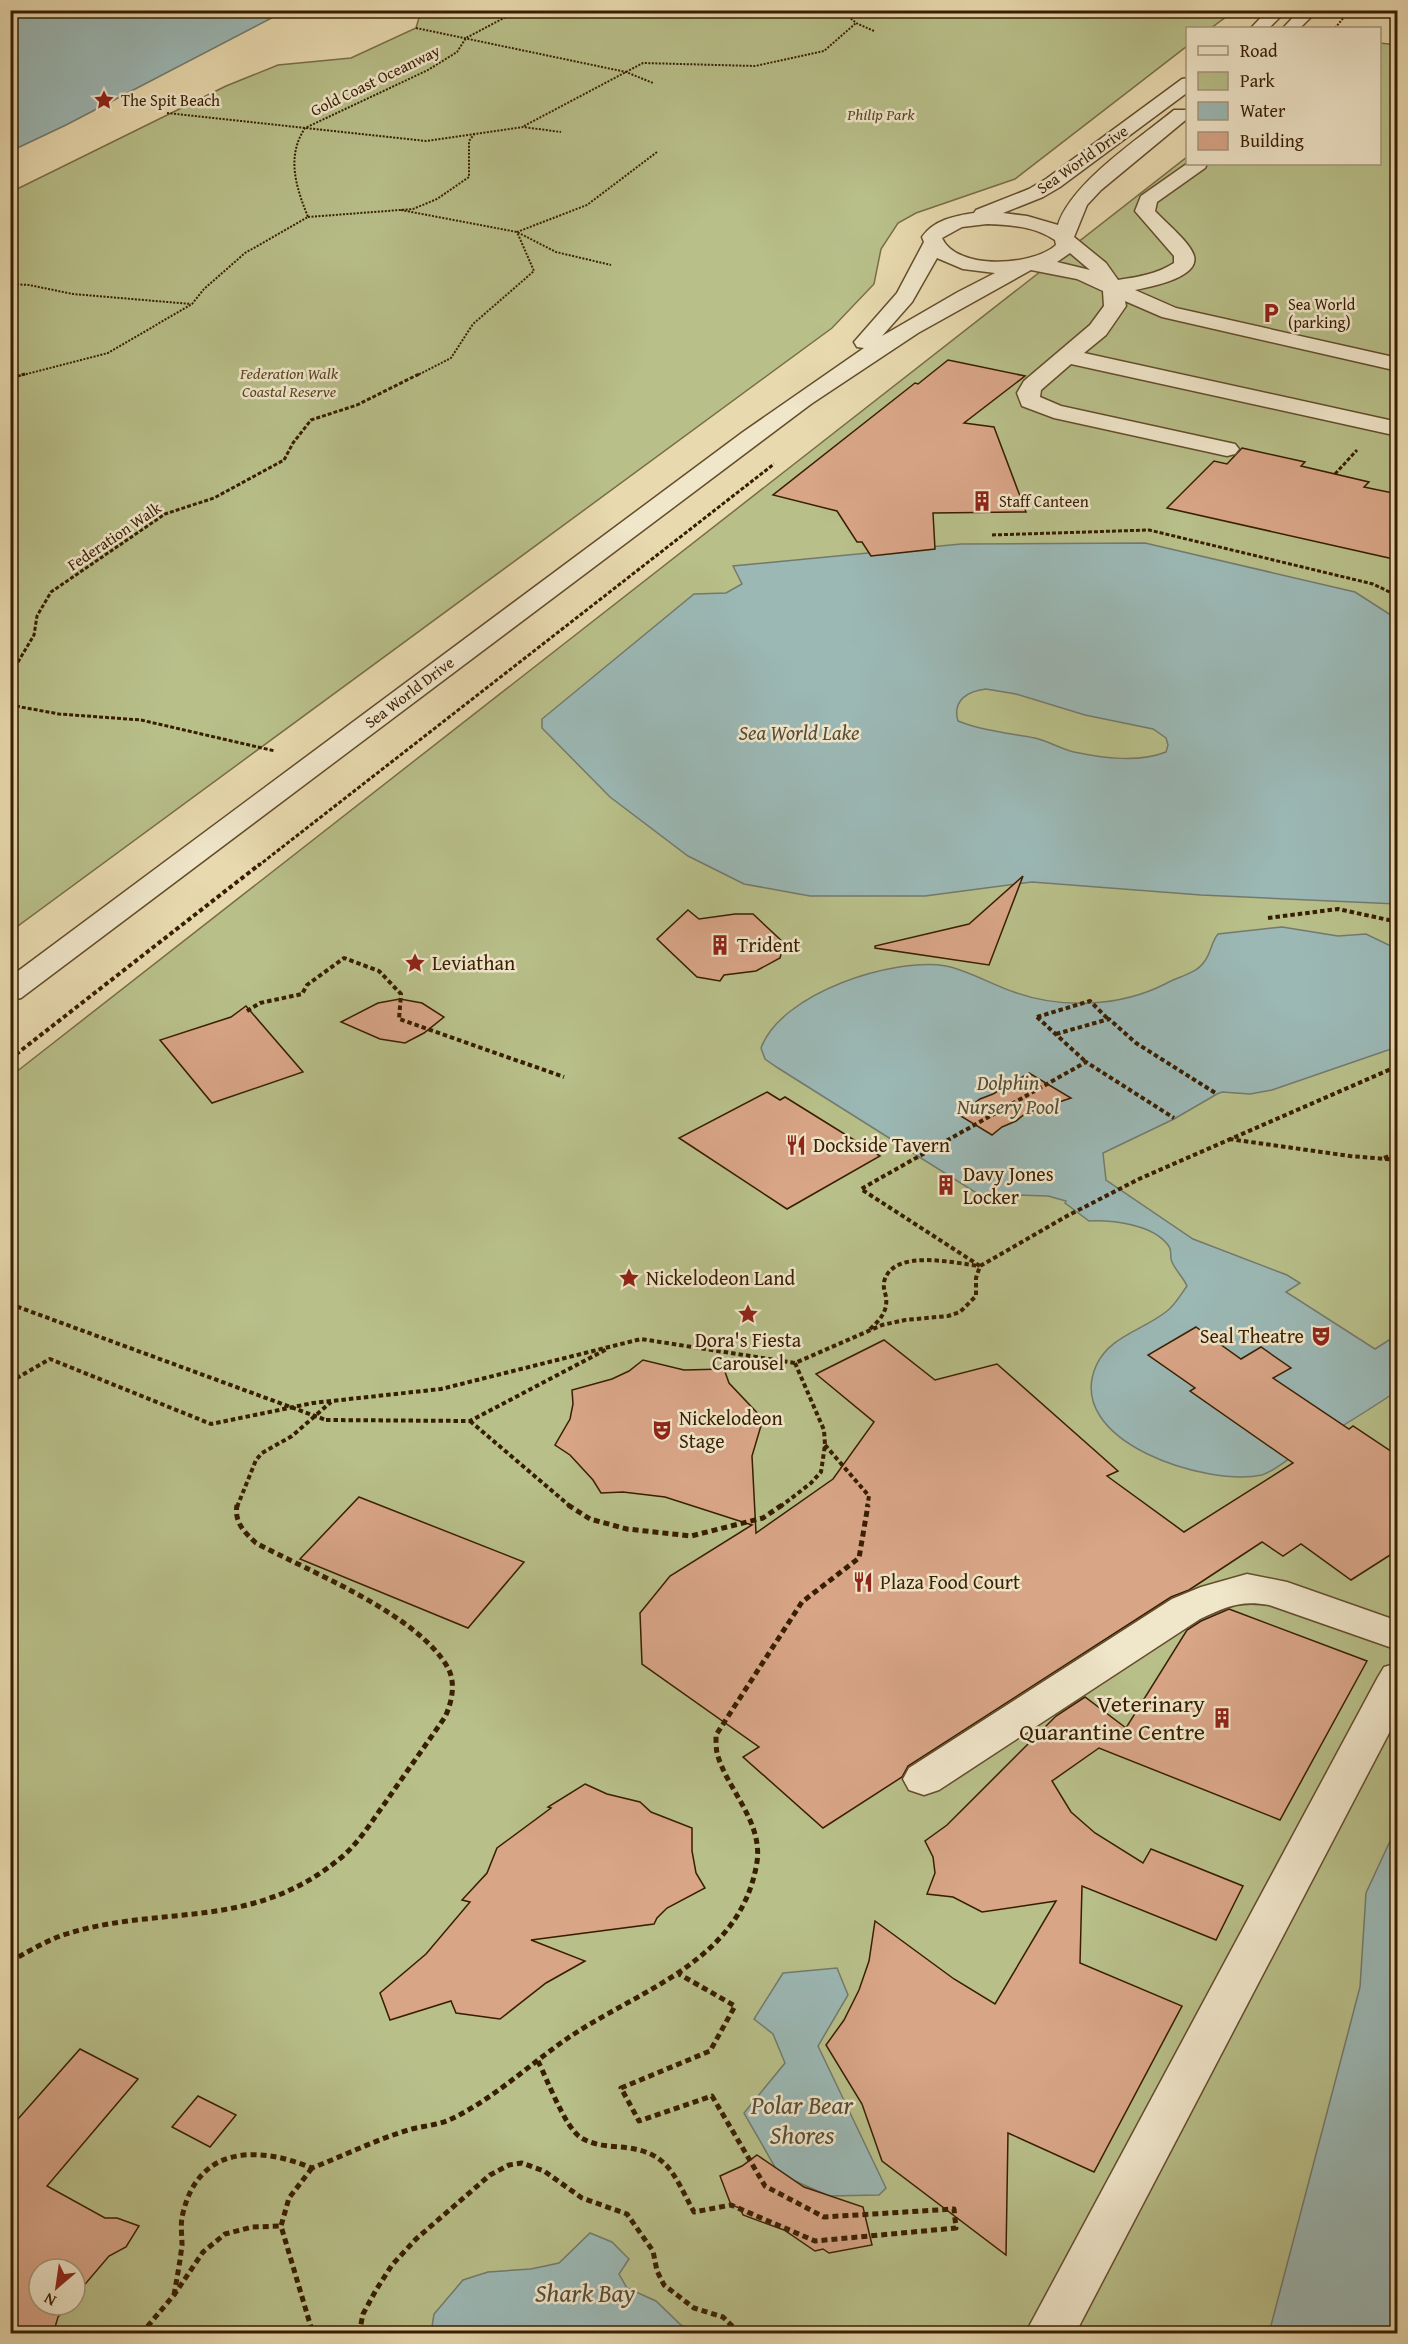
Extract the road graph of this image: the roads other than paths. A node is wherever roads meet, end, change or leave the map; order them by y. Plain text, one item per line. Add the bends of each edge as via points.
1 (1279, 10) edge
2 (1310, 10) edge
3 (1260, 27) edge
4 (1292, 27) edge
5 (1186, 84) edge
6 (1186, 111) edge
7 (1197, 165) edge
8 (967, 220) junction
9 (1064, 238) junction
10 (932, 245) junction
11 (1031, 265) junction
12 (1114, 297) junction
13 (1066, 356) junction
14 (1398, 365) edge
15 (809, 394) junction
16 (1398, 410) edge
17 (1389, 427) edge
18 (1227, 449) dead end
19 (10, 992) edge
20 (1398, 1636) edge
21 (1398, 1677) edge
22 (924, 1779) dead end
23 (1049, 2334) edge

1 - 3 street
2 - 4 street
5 - 8 street, Sea World Drive via 1053,183
6 - 9 street, Sea World Drive via 1094,186 1070,218
7 - 12 street via 1148,200 1145,211 1180,249 1184,265
8 - 9 street via 1027,221
8 - 10 street via 938,230
9 - 11 street, Sea World Drive via 1066,246 1062,253
9 - 12 street via 1093,262
10 - 11 street via 938,252 965,263
10 - 15 street, Sea World Drive via 922,273 900,306
11 - 12 street via 1084,275
11 - 15 street, Sea World Drive via 964,295
12 - 13 street via 1098,330
12 - 14 street via 1151,316 1204,323
13 - 17 street
13 - 18 street via 1032,386 1028,393 1030,401 1054,411
15 - 19 street, Sea World Drive
16 - 17 street
20 - 22 street via 1273,1592 1247,1588 1215,1597 1186,1609
21 - 23 street

